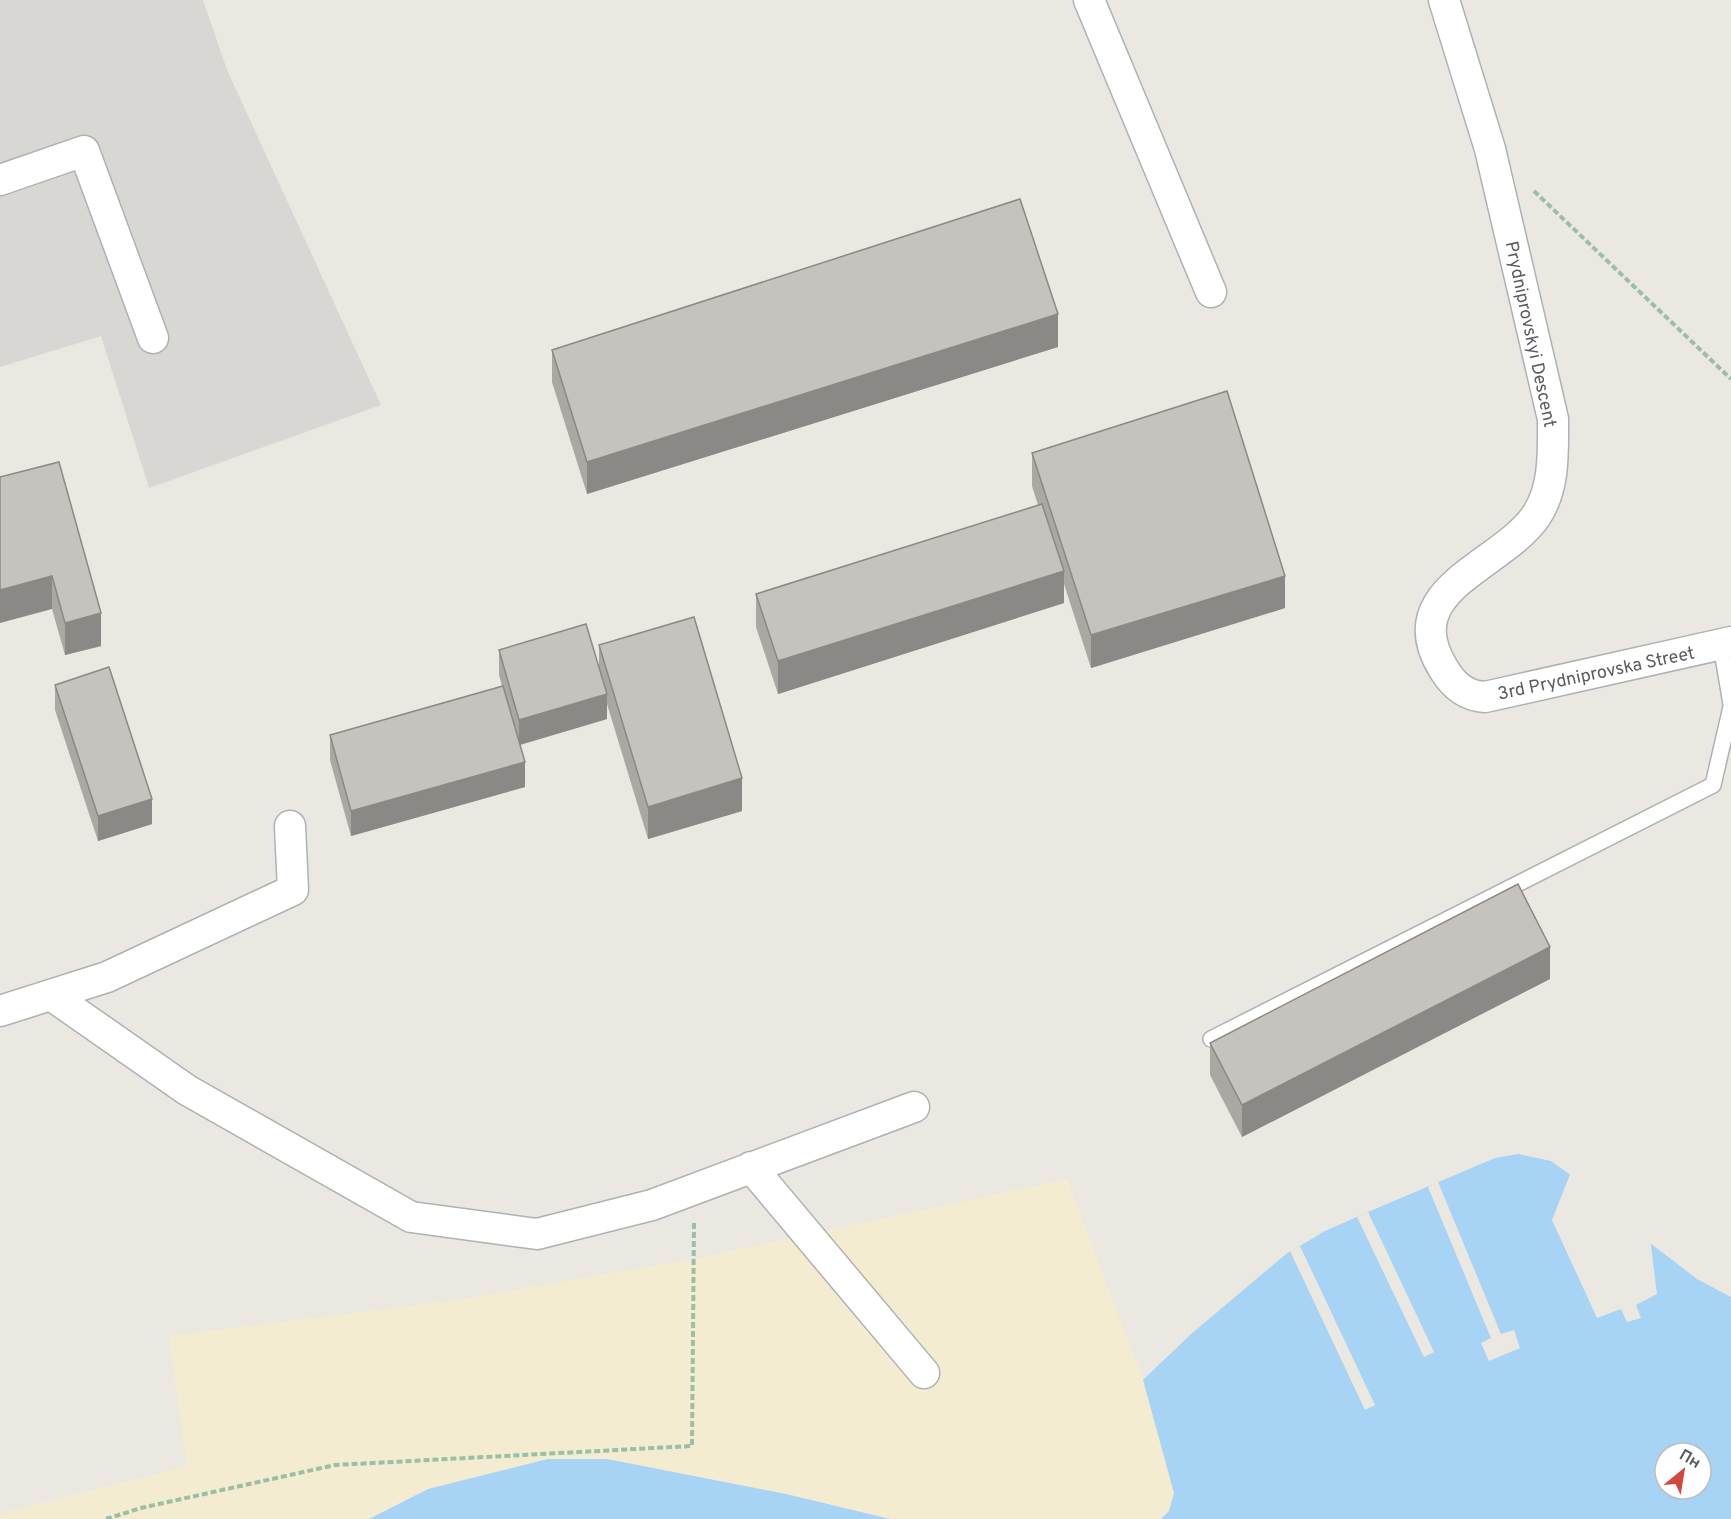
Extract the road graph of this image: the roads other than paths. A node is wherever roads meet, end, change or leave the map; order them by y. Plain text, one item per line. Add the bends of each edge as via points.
1 (1089, 0) edge
2 (1444, 0) edge
3 (0, 180) edge
4 (1211, 292) dead end
5 (153, 338) dead end
6 (1726, 644) edge
7 (1461, 690) joint
8 (1731, 706) edge
9 (290, 826) dead end
10 (51, 995) junction
11 (0, 1011) edge
12 (1211, 1039) dead end
13 (914, 1107) dead end
14 (751, 1167) junction
15 (924, 1373) dead end

1 - 4 street
2 - 7 street, Prydniprovskyi Descent via 1490,149 1553,419 1553,462 1548,490 1536,517 1507,545 1464,575 1436,607 1429,624 1431,644
3 - 5 street via 84,151
6 - 7 street, 3rd Prydniprovska Street via 1485,697 1472,697
6 - 8 lane
8 - 12 lane via 1713,785
9 - 10 street via 293,890 107,977
10 - 11 street
10 - 14 street via 187,1090 411,1217 537,1234 651,1205
13 - 14 street
14 - 15 street

